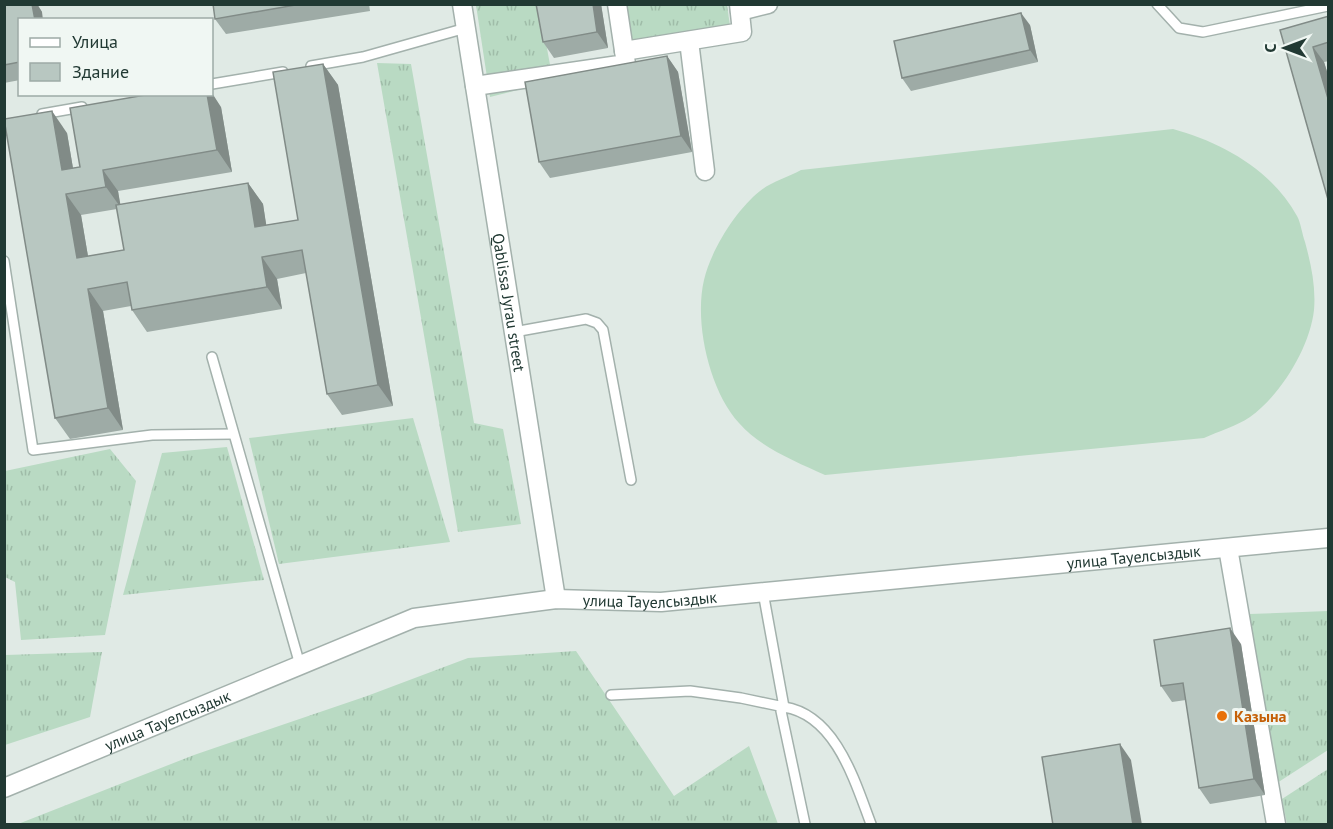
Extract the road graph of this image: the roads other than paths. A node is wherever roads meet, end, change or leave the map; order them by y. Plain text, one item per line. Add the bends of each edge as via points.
1 (462, 4) edge
2 (617, 4) edge
3 (768, 4) edge
4 (1157, 4) edge
5 (1329, 6) edge
6 (739, 8) edge
7 (466, 28) junction
8 (689, 41) junction
9 (624, 51) junction
10 (305, 68) edge
11 (293, 70) edge
12 (213, 84) edge
13 (475, 86) junction
14 (96, 105) edge
15 (27, 117) edge
16 (705, 171) dead end
17 (4, 261) edge
18 (514, 332) junction
19 (212, 357) dead end
20 (233, 434) junction
21 (631, 480) dead end
22 (1329, 538) edge
23 (1228, 548) junction
24 (763, 592) junction
25 (556, 599) junction
26 (300, 665) junction
27 (611, 695) dead end
28 (784, 707) junction
29 (4, 788) edge
30 (805, 825) edge
31 (871, 825) edge
32 (1276, 825) edge

1 - 7 street, Qablissa Jyrau street
2 - 9 street
3 - 6 street
4 - 5 lane via 1179,28 1203,32
6 - 8 street via 742,32
7 - 10 lane via 363,57
7 - 13 street, Qablissa Jyrau street
8 - 9 street
8 - 16 street
9 - 13 street via 626,63
11 - 12 lane
13 - 18 street, Qablissa Jyrau street
14 - 15 lane
17 - 20 lane via 33,450 152,435
18 - 21 lane via 586,319 603,330
18 - 25 street, Qablissa Jyrau street
19 - 20 lane
20 - 26 lane
22 - 23 street, улица Тауелсыздык
23 - 24 street, улица Тауелсыздык
23 - 32 street
24 - 25 street, улица Тауелсыздык via 661,602
24 - 28 lane
25 - 26 street, улица Тауелсыздык via 414,618
26 - 29 street, улица Тауелсыздык
27 - 28 lane via 690,692
28 - 30 lane via 781,711
28 - 31 lane via 827,731 854,780

